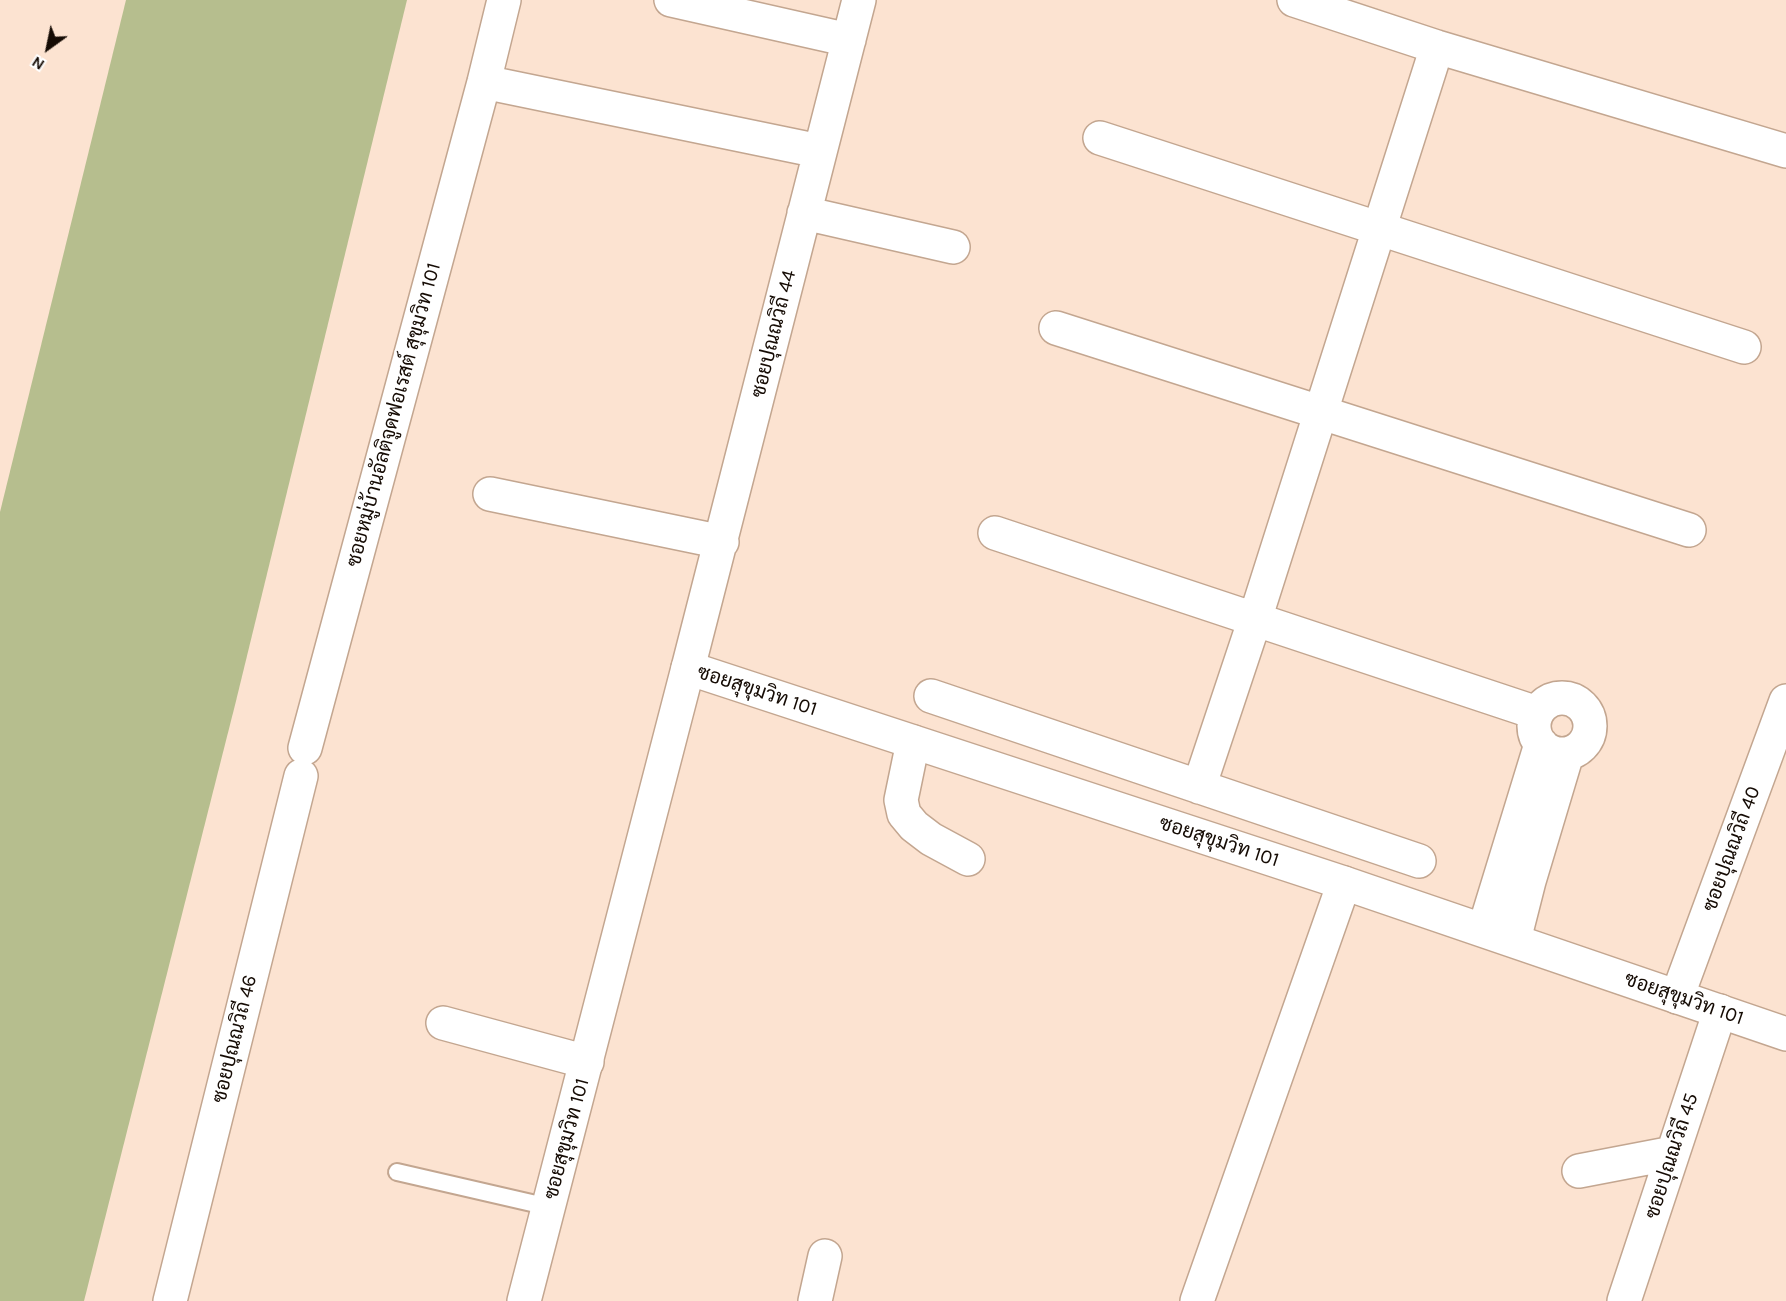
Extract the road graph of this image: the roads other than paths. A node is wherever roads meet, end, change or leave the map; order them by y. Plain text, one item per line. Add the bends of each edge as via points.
1 (504, 0) edge
2 (671, 0) edge
3 (859, 0) edge
4 (1294, 0) edge
5 (849, 40) junction
6 (1437, 47) junction
7 (484, 82) junction
8 (1100, 138) dead end
9 (1786, 150) edge
10 (819, 151) junction
11 (804, 213) junction
12 (1379, 229) junction
13 (953, 247) dead end
14 (1056, 328) dead end
15 (1744, 347) dead end
16 (1321, 411) junction
17 (490, 494) dead end
18 (1689, 530) dead end
19 (995, 533) dead end
20 (722, 542) junction
21 (1255, 619) junction
22 (688, 668) junction
23 (931, 696) dead end
24 (1786, 701) edge
25 (913, 742) junction
26 (303, 762) joint
27 (1199, 787) junction
28 (968, 859) dead end
29 (1419, 861) dead end
30 (1344, 883) junction
31 (1499, 935) junction
32 (1677, 996) junction
33 (1720, 1011) junction
34 (443, 1023) dead end
35 (1786, 1034) edge
36 (587, 1062) junction
37 (1673, 1153) junction
38 (1579, 1171) dead end
39 (397, 1172) dead end
40 (549, 1207) junction
41 (825, 1256) dead end
42 (170, 1301) edge
43 (524, 1301) edge
44 (815, 1301) edge
45 (1197, 1301) edge
46 (1624, 1301) edge

1 - 7 street, ซอยหมู่บ้านอัลติจูดฟอเรสต์ สุขุมวิท 101
2 - 5 street
3 - 5 street, ซอยปุณณวิถี 44
4 - 6 street
5 - 10 street, ซอยปุณณวิถี 44
6 - 9 street
6 - 12 street
7 - 10 street
7 - 26 street, ซอยหมู่บ้านอัลติจูดฟอเรสต์ สุขุมวิท 101
8 - 12 street
10 - 11 street, ซอยปุณณวิถี 44
11 - 13 street
11 - 20 street, ซอยปุณณวิถี 44
12 - 15 street
12 - 16 street
14 - 16 street
16 - 18 street
16 - 21 street
17 - 20 street
19 - 21 street
20 - 22 street, ซอยปุณณวิถี 44
21 - 27 street
21 - 31 street via 1548,737 1534,817
22 - 25 street, ซอยสุขุมวิท 101
22 - 36 street, ซอยสุขุมวิท 101
23 - 27 street
24 - 32 street, ซอยปุณณวิถี 40
25 - 28 street via 902,800 904,814 931,839
25 - 30 street, ซอยสุขุมวิท 101
26 - 42 street, ซอยปุณณวิถี 46
27 - 29 street
30 - 31 street, ซอยสุขุมวิท 101
30 - 45 street
31 - 32 street, ซอยสุขุมวิท 101
32 - 33 street, ซอยสุขุมวิท 101
33 - 35 street, ซอยสุขุมวิท 101
33 - 37 street, ซอยปุณณวิถี 45
34 - 36 street
36 - 40 street, ซอยสุขุมวิท 101
37 - 38 street
37 - 46 street, ซอยปุณณวิถี 45
39 - 40 lane
40 - 43 street, ซอยสุขุมวิท 101
41 - 44 street

